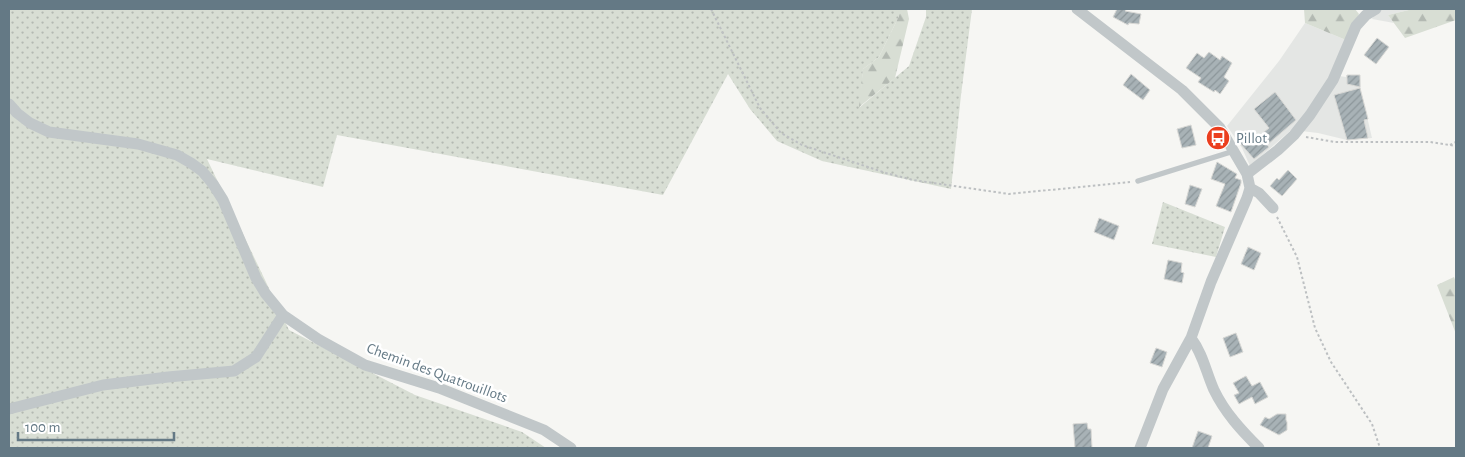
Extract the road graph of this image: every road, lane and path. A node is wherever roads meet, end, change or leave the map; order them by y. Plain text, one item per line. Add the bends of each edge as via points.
1 (711, 9) edge
2 (1077, 9) edge
3 (1368, 11) edge
4 (9, 104) edge
5 (1294, 135) junction
6 (1456, 142) edge
7 (1450, 145) junction
8 (1456, 146) edge
9 (1235, 151) junction
10 (1247, 174) junction
11 (1138, 181) joint
12 (1250, 188) junction
13 (1273, 208) joint
14 (283, 315) junction
15 (1191, 338) junction
16 (9, 409) edge
17 (571, 448) edge
18 (1140, 448) edge
19 (1259, 448) edge
20 (1380, 448) edge

1 - 11 path via 760,108 781,133 802,146 886,174 1008,194
2 - 9 street via 1182,90 1220,128
3 - 5 street via 1356,26 1333,80
4 - 14 street, Chemin des Quatrouillots via 24,118 49,132 158,149 177,155 202,171 223,200 256,278
5 - 7 path via 1335,142
5 - 10 street
6 - 7 path
7 - 8 path
9 - 10 street
9 - 11 lane
10 - 12 street
12 - 13 street
12 - 15 street
13 - 20 path via 1297,257 1315,328 1331,362 1372,424
14 - 16 street via 256,357 234,371 103,386
14 - 17 street, Chemin des Quatrouillots via 364,364 439,388 544,430
15 - 18 street via 1163,389
15 - 19 street via 1199,348 1214,390 1227,412

